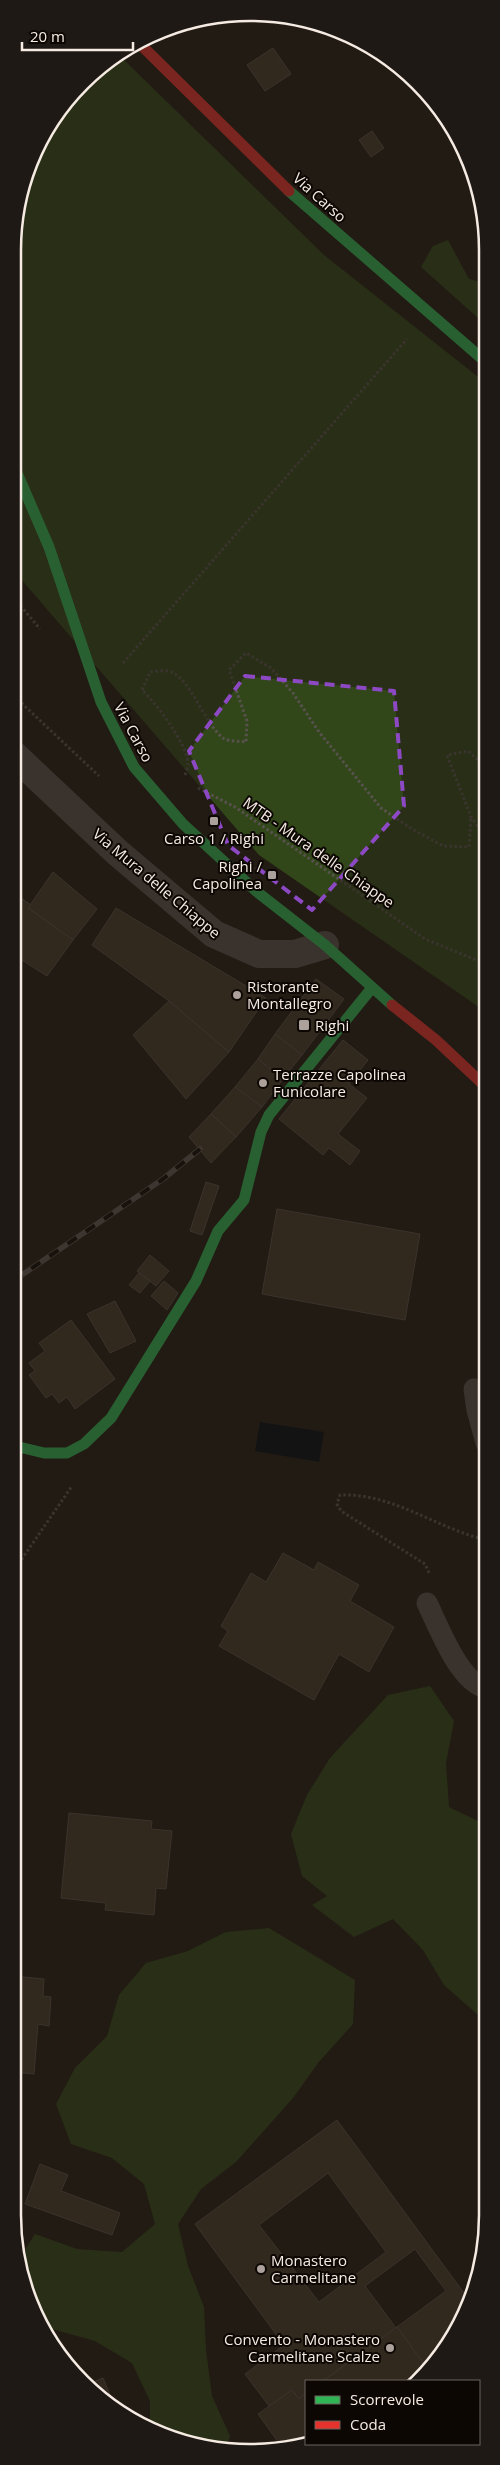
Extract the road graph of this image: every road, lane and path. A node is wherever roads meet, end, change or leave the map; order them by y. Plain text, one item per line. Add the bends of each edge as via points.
1 (144, 48) edge
2 (430, 313) junction
3 (479, 357) edge
4 (21, 482) edge
5 (98, 691) junction
6 (21, 703) edge
7 (479, 761) edge
8 (21, 762) edge
9 (106, 783) dead end
10 (183, 783) dead end
11 (190, 785) dead end
12 (471, 818) junction
13 (479, 828) edge
14 (325, 945) junction
15 (479, 961) edge
16 (371, 989) junction
17 (479, 1080) edge
18 (474, 1389) dead end
19 (479, 1417) edge
20 (21, 1447) edge
21 (479, 1538) edge
22 (428, 1580) dead end
23 (427, 1604) dead end
24 (479, 1686) edge

1 - 2 street, Via Carso via 294,195
2 - 3 street, Via Carso
2 - 5 path
4 - 5 street, Via Carso via 49,547
5 - 14 street, Via Carso via 134,767 183,824 256,891
6 - 9 path
7 - 12 path via 468,751 447,755
8 - 14 street, Via Mura delle Chiappe via 118,854 214,934 258,954 295,954
10 - 12 path via 188,763 175,732 157,704 142,690 150,672 176,673 209,723 225,739 246,742 247,721 229,670 246,653 271,668 293,693 319,732 381,808 443,846 469,847
11 - 15 path, MTB - Mura delle Chiappe via 235,807 425,939
12 - 13 path
14 - 16 street, Via Carso
16 - 17 street, Via Carso via 436,1040
16 - 20 street via 269,1115 261,1132 244,1200 218,1231 196,1281 111,1418 84,1444 67,1453
18 - 19 lane
21 - 22 path via 404,1506 355,1494 340,1495 337,1504 341,1511 425,1564
23 - 24 lane via 462,1670

